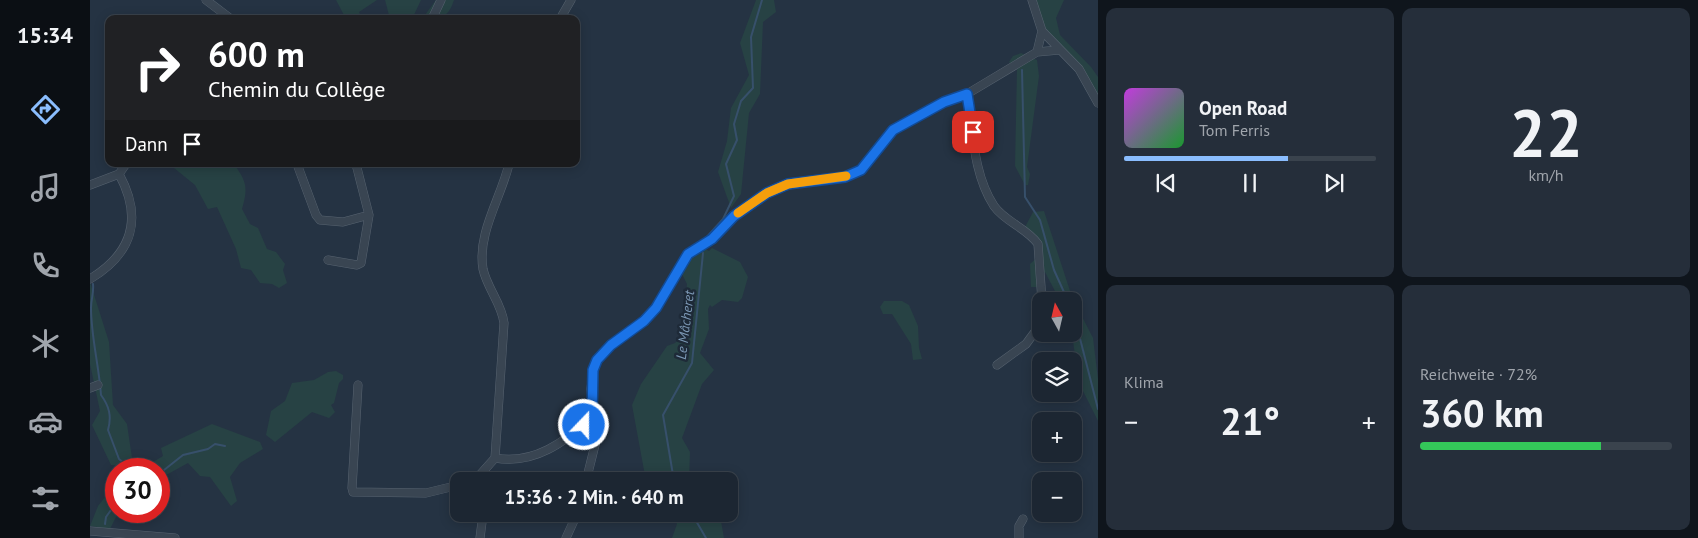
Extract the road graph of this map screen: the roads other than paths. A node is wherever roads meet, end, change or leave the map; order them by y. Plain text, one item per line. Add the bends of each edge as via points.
1 (206, 0) edge
2 (441, 0) edge
3 (571, 0) edge
4 (1032, 0) edge
5 (226, 15) edge
6 (434, 15) edge
7 (562, 15) edge
8 (1042, 30) junction
9 (1059, 50) junction
10 (1037, 52) junction
11 (967, 94) junction
12 (1098, 103) edge
13 (124, 167) edge
14 (298, 167) edge
15 (357, 167) edge
16 (508, 167) edge
17 (119, 174) junction
18 (90, 185) edge
19 (369, 215) junction
20 (328, 260) dead end
21 (90, 279) edge
22 (1041, 292) edge
23 (1032, 336) edge
24 (997, 365) dead end
25 (358, 385) dead end
26 (592, 417) junction
27 (495, 458) junction
28 (484, 472) edge
29 (588, 472) edge
30 (450, 487) edge
31 (1023, 519) dead end
32 (482, 522) edge
33 (573, 522) edge
34 (90, 531) edge
35 (145, 537) edge
36 (175, 538) edge
37 (480, 538) edge
38 (566, 538) edge
39 (1019, 538) edge

1 - 5 street
2 - 6 street
3 - 7 street
4 - 8 street
8 - 9 street
8 - 10 street
9 - 10 street
9 - 12 street via 1079,70
10 - 11 street
11 - 22 street via 978,166 988,194 995,208 1038,244
11 - 26 street via 944,102 893,130 861,170 845,177 788,184 767,193 734,216 712,239 688,254 656,308 597,360 593,370
13 - 17 street
14 - 19 street via 320,220 343,222
15 - 19 street
16 - 27 street via 482,248 484,270 503,312 504,324
17 - 18 street
17 - 21 street via 132,208 132,230 122,251 110,265
19 - 20 street via 362,263
23 - 24 street
25 - 30 street via 353,492 426,494
26 - 27 street via 563,442 548,450 507,460
26 - 29 street via 594,451
27 - 28 street
31 - 39 street
32 - 37 street
33 - 38 street
34 - 35 street
35 - 36 street

